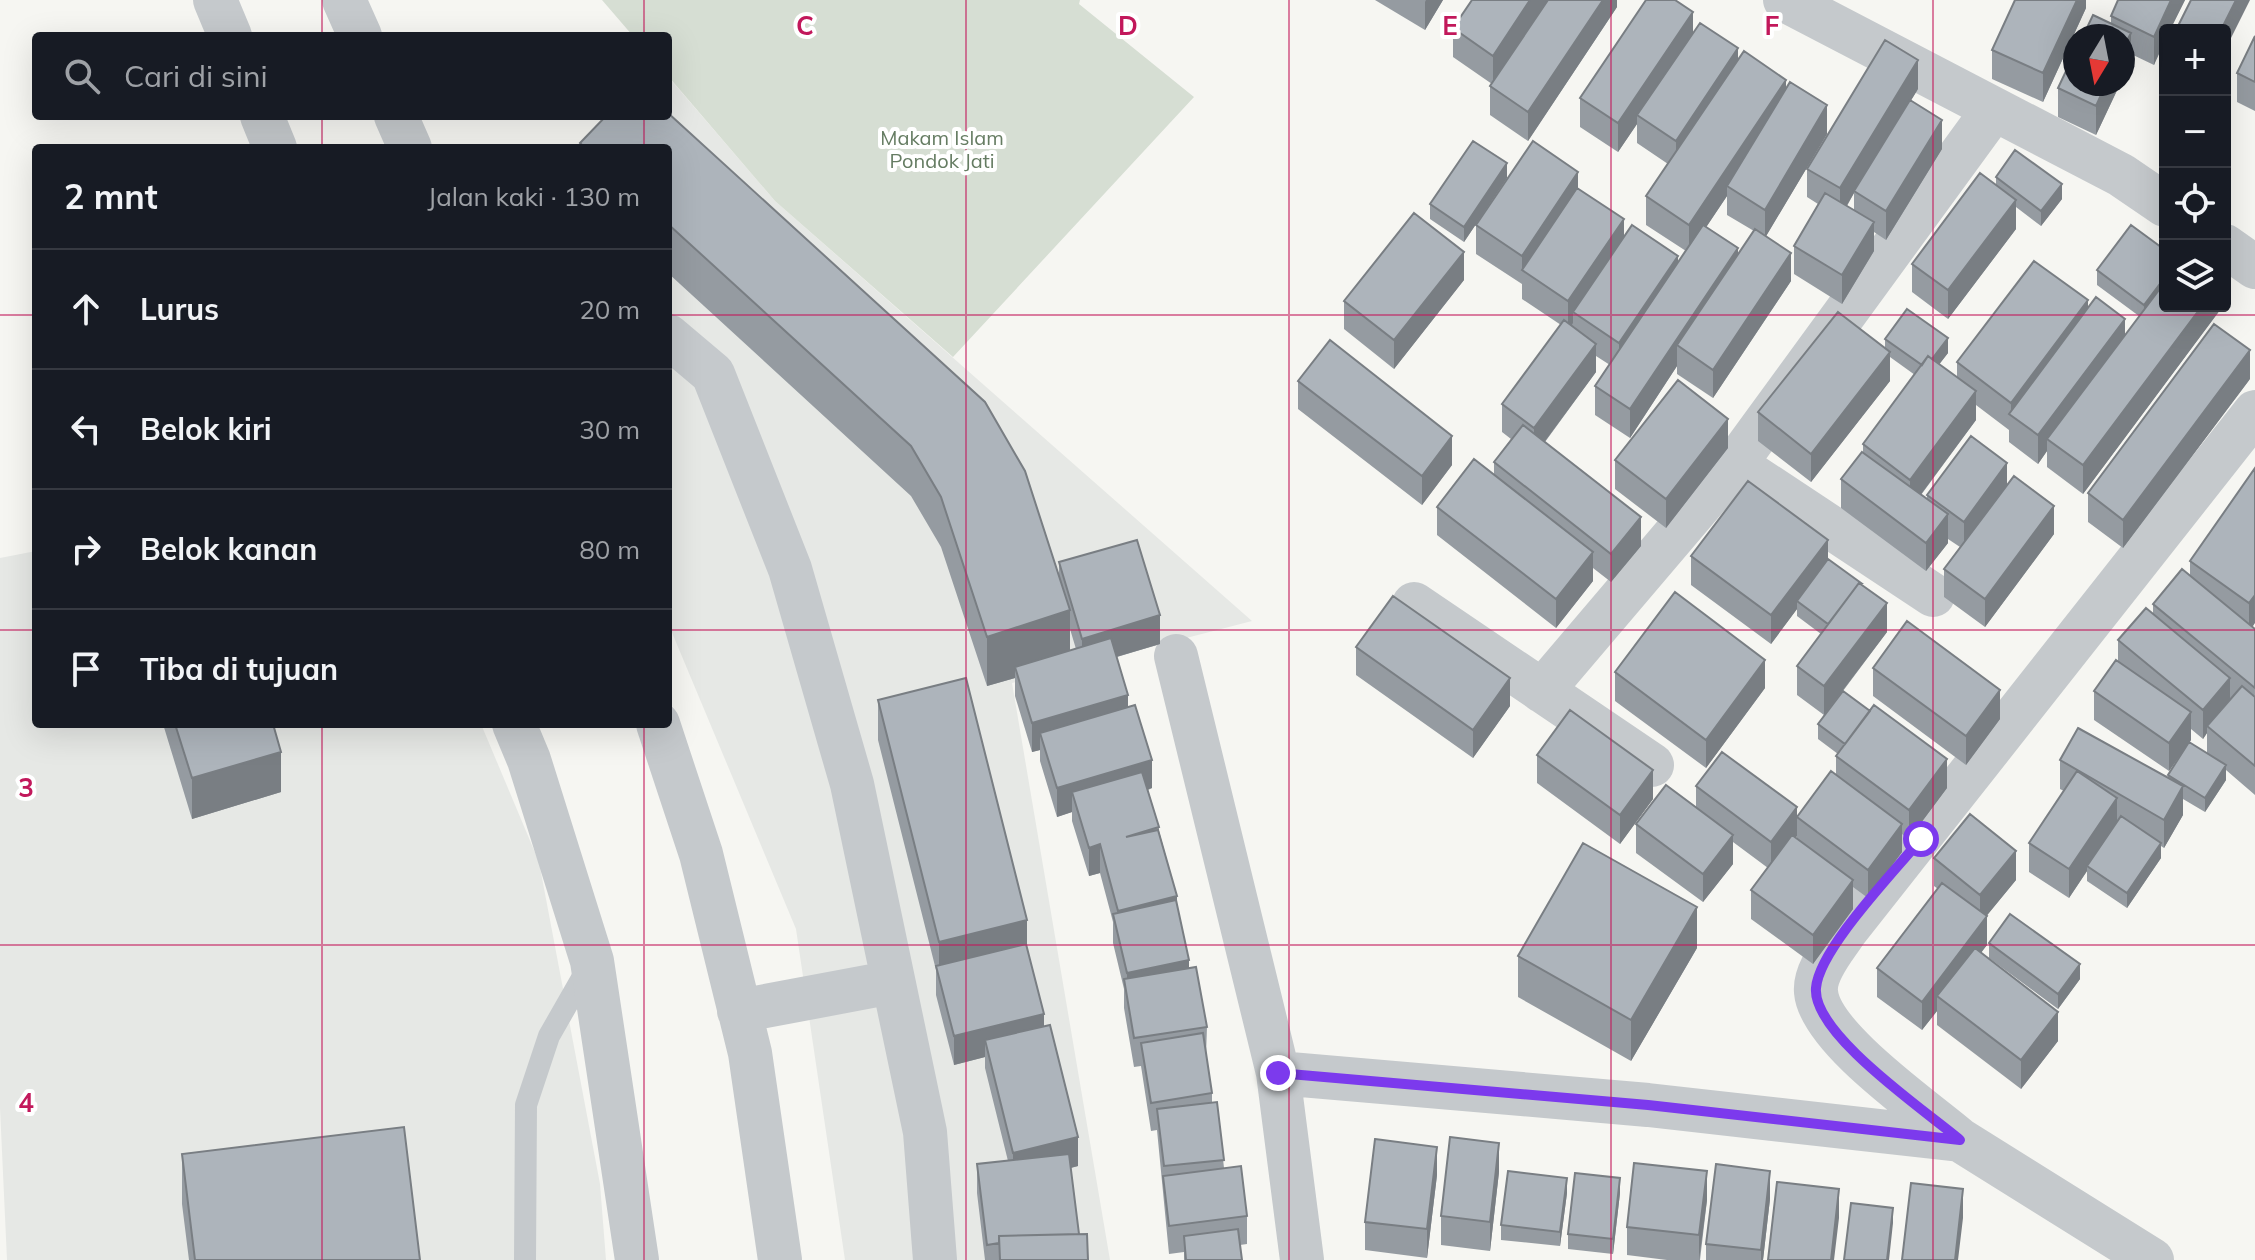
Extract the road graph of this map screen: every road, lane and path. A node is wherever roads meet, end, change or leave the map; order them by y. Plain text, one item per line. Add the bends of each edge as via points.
1 (215, 0) edge
2 (344, 0) edge
3 (1785, 0) edge
4 (228, 32) edge
5 (358, 32) edge
6 (1994, 109) junction
7 (264, 120) edge
8 (398, 120) edge
9 (273, 144) edge
10 (408, 144) edge
11 (2159, 201) edge
12 (2231, 250) edge
13 (2255, 267) edge
14 (672, 339) edge
15 (2255, 412) edge
16 (1735, 464) junction
17 (1933, 595) dead end
18 (1414, 604) dead end
19 (1176, 656) dead end
20 (1542, 691) junction
21 (516, 728) edge
22 (659, 728) edge
23 (1652, 765) edge
24 (592, 961) junction
25 (893, 982) junction
26 (739, 1011) junction
27 (1278, 1073) junction
28 (1960, 1140) junction
29 (2109, 1248) edge
30 (525, 1260) edge
31 (637, 1260) edge
32 (780, 1260) edge
33 (935, 1260) edge
34 (1302, 1260) edge
35 (2152, 1260) edge

1 - 4 street
2 - 5 street
3 - 6 street
6 - 11 street via 2121,175
6 - 16 street
7 - 9 street
8 - 10 street
12 - 13 street
14 - 25 street via 713,374 790,569 852,784
15 - 28 street via 1845,932 1821,970 1815,990 1820,1010 1840,1039
16 - 17 street
16 - 20 street
18 - 20 street
19 - 27 street
20 - 23 street
21 - 24 street
22 - 26 street via 701,854
24 - 30 lane via 549,1036 526,1105
24 - 31 street
25 - 26 street
25 - 33 street via 925,1132
26 - 32 street via 750,1053
27 - 28 street via 1648,1105
27 - 34 street
28 - 29 street via 2050,1194
29 - 35 street

